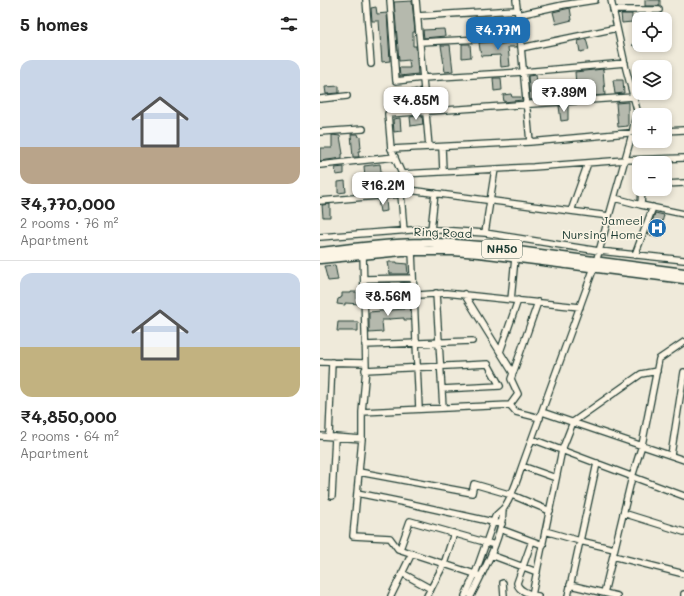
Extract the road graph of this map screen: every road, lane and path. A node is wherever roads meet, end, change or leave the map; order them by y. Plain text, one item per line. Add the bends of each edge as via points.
1 (366, 0) edge
2 (390, 0) edge
3 (416, 0) edge
4 (516, 0) edge
5 (595, 0) edge
6 (611, 0) edge
7 (613, 10) junction
8 (659, 10) dead end
9 (518, 12) junction
10 (417, 16) junction
11 (617, 28) junction
12 (520, 37) junction
13 (420, 42) junction
14 (521, 48) junction
15 (625, 63) junction
16 (371, 64) dead end
17 (523, 72) junction
18 (423, 78) junction
19 (632, 93) edge
20 (347, 96) dead end
21 (632, 97) edge
22 (320, 99) edge
23 (526, 105) junction
24 (426, 112) junction
25 (362, 129) dead end
26 (684, 130) edge
27 (672, 131) edge
28 (320, 132) edge
29 (632, 132) joint
30 (530, 142) junction
31 (429, 147) junction
32 (442, 147) junction
33 (391, 149) junction
34 (395, 157) junction
35 (684, 158) edge
36 (672, 159) edge
37 (624, 160) junction
38 (632, 160) edge
39 (588, 163) junction
40 (320, 165) edge
41 (495, 169) junction
42 (444, 172) junction
43 (402, 174) junction
44 (684, 183) edge
45 (672, 184) edge
46 (401, 192) junction
47 (435, 194) junction
48 (642, 196) edge
49 (614, 198) junction
50 (490, 200) junction
51 (320, 201) edge
52 (642, 205) junction
53 (653, 208) junction
54 (571, 211) junction
55 (684, 214) edge
56 (609, 216) junction
57 (431, 230) junction
58 (404, 231) junction
59 (485, 234) junction
60 (320, 237) edge
61 (412, 251) junction
62 (599, 251) junction
63 (320, 252) edge
64 (364, 254) junction
65 (635, 255) junction
66 (515, 258) junction
67 (320, 259) edge
68 (684, 260) edge
69 (595, 265) junction
70 (684, 272) edge
71 (413, 278) junction
72 (364, 279) junction
73 (684, 279) edge
74 (436, 293) junction
75 (464, 294) junction
76 (413, 295) junction
77 (364, 299) junction
78 (514, 300) junction
79 (538, 302) junction
80 (580, 307) junction
81 (472, 341) dead end
82 (439, 342) junction
83 (684, 342) edge
84 (416, 344) junction
85 (365, 345) junction
86 (500, 352) junction
87 (320, 362) edge
88 (332, 362) junction
89 (365, 363) junction
90 (440, 366) junction
91 (417, 367) junction
92 (365, 370) junction
93 (657, 371) junction
94 (513, 372) junction
95 (684, 372) edge
96 (442, 389) junction
97 (683, 390) edge
98 (510, 404) junction
99 (443, 408) junction
100 (418, 409) junction
101 (362, 412) junction
102 (541, 415) junction
103 (573, 422) junction
104 (320, 436) edge
105 (332, 436) junction
106 (362, 439) junction
107 (532, 439) junction
108 (642, 445) junction
109 (562, 450) junction
110 (671, 455) junction
111 (684, 460) edge
112 (597, 463) junction
113 (522, 466) junction
114 (359, 472) junction
115 (632, 476) junction
116 (556, 478) junction
117 (357, 493) junction
118 (512, 495) junction
119 (332, 496) dead end
120 (684, 496) edge
121 (503, 509) junction
122 (550, 511) junction
123 (623, 513) junction
124 (493, 522) junction
125 (501, 526) junction
126 (546, 531) junction
127 (684, 532) edge
128 (454, 533) junction
129 (532, 541) junction
130 (580, 541) junction
131 (486, 542) junction
132 (495, 545) junction
133 (543, 545) junction
134 (400, 549) junction
135 (614, 549) junction
136 (412, 553) junction
137 (491, 555) junction
138 (613, 556) junction
139 (444, 564) junction
140 (523, 567) junction
141 (537, 572) junction
142 (402, 574) junction
143 (684, 574) edge
144 (478, 575) junction
145 (503, 583) dead end
146 (570, 585) junction
147 (431, 589) junction
148 (604, 593) junction
149 (394, 595) edge
150 (535, 595) edge
151 (427, 596) edge
152 (465, 596) edge
153 (471, 596) edge
154 (504, 596) edge
155 (568, 596) edge
156 (617, 596) edge

1 - 16 street
2 - 18 street via 396,81
3 - 10 street
4 - 9 street
5 - 9 street
6 - 7 street
7 - 8 street
7 - 11 street
9 - 10 street
9 - 12 street
10 - 13 street
11 - 14 street
11 - 15 street
12 - 13 street
12 - 14 street
13 - 18 street
14 - 17 street
15 - 17 street
15 - 19 street
17 - 18 street
17 - 23 street
18 - 24 street
20 - 22 street
21 - 23 street
23 - 24 street
23 - 30 street
24 - 31 street
24 - 33 street via 388,114
25 - 28 street
26 - 27 street
29 - 30 street
29 - 37 street
30 - 32 street
31 - 32 street
31 - 33 street
32 - 42 street
33 - 34 street
34 - 40 street
34 - 43 street
35 - 36 street
37 - 38 street
37 - 39 street
37 - 49 street
39 - 41 street
39 - 54 street
41 - 42 street
41 - 50 street
42 - 43 street
43 - 46 street
44 - 45 street
46 - 47 street
46 - 51 street
46 - 58 street
47 - 50 street
47 - 57 street
48 - 52 street
49 - 52 street
49 - 56 street
50 - 54 street
50 - 59 street
52 - 53 street
53 - 55 street
53 - 65 street
54 - 56 street
56 - 62 street
57 - 58 street
57 - 59 street
58 - 60 street
59 - 62 street
61 - 64 highway, Ring Road / NH50
61 - 66 highway, Ring Road / NH50 via 453,251
61 - 71 street
62 - 65 street
62 - 69 street
63 - 69 highway, Ring Road / NH50 via 393,244 444,243 494,248
64 - 67 highway, Ring Road / NH50
64 - 72 street
65 - 68 street
66 - 69 highway, Ring Road / NH50
66 - 78 street
69 - 70 highway, Ring Road / NH50
69 - 73 highway, Ring Road / NH50
69 - 80 street
71 - 72 street
71 - 76 street
72 - 77 street
74 - 75 street
74 - 76 street
74 - 82 street
75 - 78 street
75 - 86 street
76 - 77 street
76 - 84 street
77 - 85 street
78 - 79 street
78 - 86 street
79 - 80 street
79 - 94 street
80 - 102 street
81 - 82 street
82 - 84 street
82 - 90 street
83 - 93 street via 659,359
84 - 85 street
84 - 91 street
85 - 89 street
86 - 94 street
87 - 88 street
88 - 89 street
88 - 105 street
89 - 92 street
90 - 91 street
90 - 96 street
90 - 96 street via 488,364 500,386
91 - 92 street
91 - 100 street
92 - 101 street
93 - 103 street via 641,374
93 - 108 street
94 - 98 street via 510,379 518,394
95 - 97 street
96 - 99 street
97 - 110 street
98 - 99 street
98 - 102 street via 516,412
99 - 100 street
100 - 101 street
101 - 106 street
102 - 103 street
102 - 107 street
103 - 108 street
103 - 109 street
104 - 105 street
105 - 106 street
105 - 119 street
106 - 114 street
107 - 109 street
107 - 113 street
108 - 110 street
108 - 115 street
109 - 112 street
109 - 116 street
110 - 111 street
112 - 115 street
112 - 130 street
113 - 116 street
113 - 118 street
114 - 117 street
114 - 118 street via 472,493 474,484
115 - 120 street
115 - 123 street
116 - 122 street
117 - 124 street
117 - 134 street via 353,536 390,538
118 - 121 street
118 - 122 street
121 - 124 street
121 - 125 street
122 - 126 street
123 - 127 street
123 - 135 street
124 - 125 street
124 - 131 street
125 - 129 street
125 - 132 street
126 - 130 street
126 - 133 street
128 - 131 street
128 - 134 street via 410,521
128 - 139 street
129 - 133 street
129 - 140 street
130 - 135 street
130 - 146 street
131 - 132 street
131 - 144 street
132 - 137 street
133 - 141 street
134 - 136 street
135 - 138 street
136 - 139 street
136 - 142 street
137 - 140 street
137 - 144 street
138 - 143 street
138 - 148 street
139 - 144 street
139 - 147 street
140 - 141 street
140 - 150 street via 517,585
141 - 150 street
142 - 147 street
142 - 149 street
144 - 152 street
144 - 153 street
145 - 154 street
146 - 148 street
146 - 155 street
147 - 151 street
148 - 156 street

